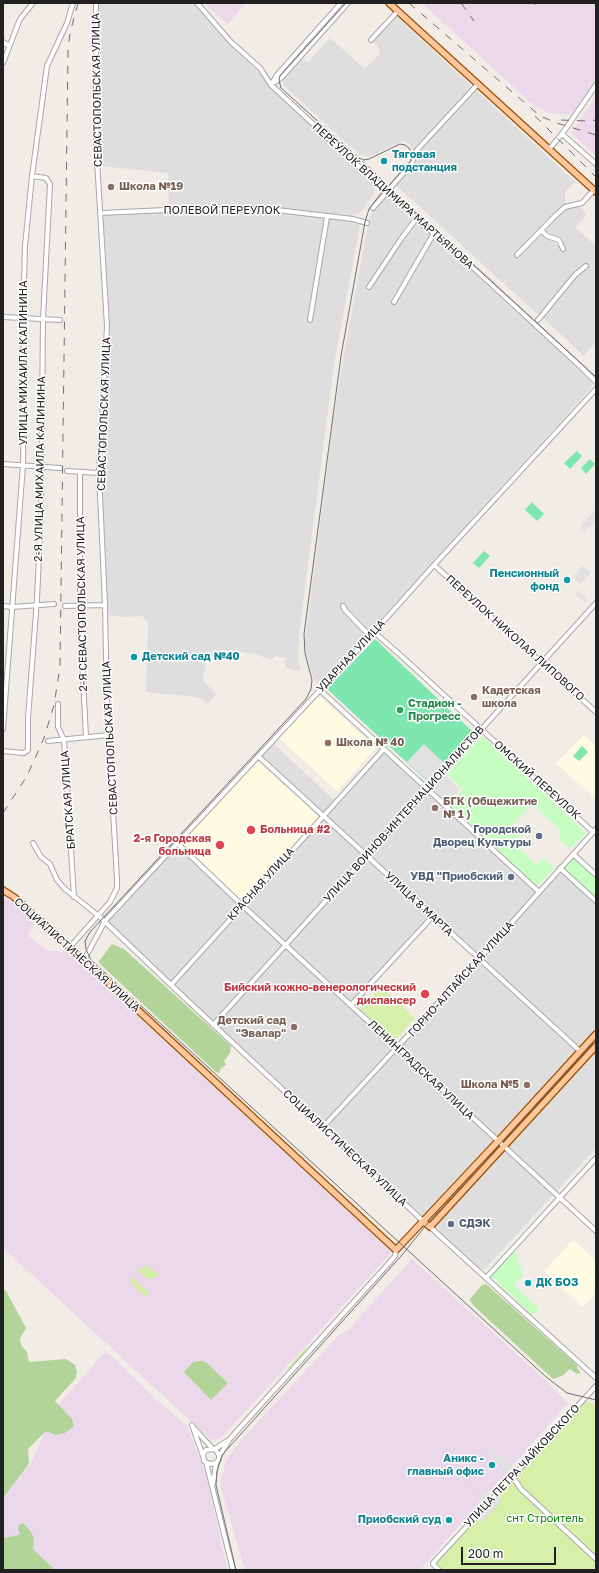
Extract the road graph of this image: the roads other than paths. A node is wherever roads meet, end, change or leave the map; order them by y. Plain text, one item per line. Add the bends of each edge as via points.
1 (33, 3) edge
2 (73, 3) edge
3 (96, 3) edge
4 (197, 3) edge
5 (341, 3) edge
6 (348, 3) edge
7 (389, 3) edge
8 (398, 12) junction
9 (371, 40) dead end
10 (3, 42) edge
11 (9, 46) junction
12 (3, 63) edge
13 (275, 82) junction
14 (478, 84) junction
15 (271, 85) junction
16 (596, 85) edge
17 (562, 134) junction
18 (549, 149) junction
19 (596, 164) edge
20 (32, 176) junction
21 (387, 191) junction
22 (595, 191) edge
23 (373, 208) dead end
24 (101, 213) junction
25 (327, 217) junction
26 (416, 219) junction
27 (367, 223) dead end
28 (541, 230) junction
29 (434, 233) junction
30 (562, 249) dead end
31 (517, 255) dead end
32 (586, 266) dead end
33 (369, 287) dead end
34 (394, 302) dead end
35 (526, 309) dead end
36 (522, 312) junction
37 (3, 317) edge
38 (23, 318) junction
39 (43, 319) junction
40 (60, 320) dead end
41 (310, 320) dead end
42 (538, 320) dead end
43 (596, 382) edge
44 (596, 389) edge
45 (3, 464) edge
46 (23, 465) junction
47 (42, 467) junction
48 (60, 468) dead end
49 (67, 471) dead end
50 (80, 472) junction
51 (99, 473) junction
52 (434, 565) junction
53 (596, 603) edge
54 (54, 604) dead end
55 (37, 605) junction
56 (105, 605) junction
57 (3, 606) edge
58 (65, 606) dead end
59 (81, 606) junction
60 (343, 606) dead end
61 (12, 607) junction
62 (372, 634) junction
63 (542, 663) junction
64 (320, 690) junction
65 (58, 704) dead end
66 (596, 712) edge
67 (3, 729) edge
68 (480, 729) junction
69 (109, 735) junction
70 (86, 737) junction
71 (64, 740) junction
72 (48, 741) dead end
73 (384, 749) junction
74 (3, 751) edge
75 (258, 756) junction
76 (427, 788) junction
77 (323, 816) junction
78 (595, 830) edge
79 (177, 842) junction
80 (33, 843) dead end
81 (573, 854) junction
82 (366, 855) junction
83 (560, 868) junction
84 (596, 875) edge
85 (3, 890) edge
86 (539, 892) junction
87 (74, 897) junction
88 (596, 901) edge
89 (242, 905) junction
90 (98, 914) junction
91 (433, 916) junction
92 (105, 921) junction
93 (286, 945) junction
94 (70, 948) junction
95 (479, 959) junction
96 (84, 960) junction
97 (170, 985) junction
98 (351, 1005) junction
99 (213, 1025) junction
100 (596, 1034) edge
101 (596, 1046) edge
102 (397, 1048) junction
103 (580, 1052) junction
104 (586, 1057) junction
105 (323, 1127) junction
106 (498, 1141) junction
107 (504, 1147) junction
108 (596, 1158) edge
109 (560, 1198) junction
110 (424, 1221) junction
111 (430, 1227) junction
112 (596, 1231) edge
113 (396, 1250) junction
114 (486, 1278) junction
115 (596, 1378) edge
116 (596, 1386) edge
117 (229, 1440) junction
118 (213, 1449) junction
119 (203, 1456) junction
120 (219, 1458) junction
121 (206, 1462) junction
122 (216, 1463) junction
123 (512, 1476) junction
124 (212, 1486) junction
125 (596, 1559) edge
126 (233, 1570) edge
127 (439, 1570) edge

1 - 11 street via 20,18
2 - 20 street, УЛИЦА МИХАИЛА КАЛИНИНА via 47,66
3 - 24 street, СЕВАСТОПОЛЬСКАЯ УЛИЦА via 96,144
4 - 15 street, ПЕРЕУЛОК ВЛАДИМИРА МАРТЬЯНОВА via 235,46 260,68
5 - 13 street via 277,75
6 - 13 street
7 - 8 main road
8 - 9 street
8 - 14 main road
10 - 11 street
11 - 12 street
13 - 15 street
14 - 18 main road
14 - 21 street via 416,151 413,162
15 - 21 street, ПЕРЕУЛОК ВЛАДИМИРА МАРТЬЯНОВА
16 - 17 street
17 - 18 street
17 - 19 street
18 - 22 main road
20 - 38 street, УЛИЦА МИХАИЛА КАЛИНИНА via 25,246
20 - 39 street, 2-Я УЛИЦА МИХАИЛА КАЛИНИНА via 46,178 50,184
21 - 23 street
21 - 26 street, ПЕРЕУЛОК ВЛАДИМИРА МАРТЬЯНОВА
22 - 28 street via 582,203 563,209
24 - 25 street, ПОЛЕВОЙ ПЕРЕУЛОК via 268,210
24 - 51 street, СЕВАСТОПОЛЬСКАЯ УЛИЦА via 107,326
25 - 27 street, ПОЛЕВОЙ ПЕРЕУЛОК
25 - 41 street
26 - 29 street, ПЕРЕУЛОК ВЛАДИМИРА МАРТЬЯНОВА
26 - 33 street
28 - 30 street via 547,236 559,240
28 - 31 street
29 - 34 street
29 - 36 street, ПЕРЕУЛОК ВЛАДИМИРА МАРТЬЯНОВА
32 - 42 street via 575,275
35 - 36 street
36 - 43 street, ПЕРЕУЛОК ВЛАДИМИРА МАРТЬЯНОВА
37 - 38 street
38 - 39 street
38 - 46 street, УЛИЦА МИХАИЛА КАЛИНИНА
39 - 40 street
39 - 47 street, 2-Я УЛИЦА МИХАИЛА КАЛИНИНА
44 - 52 street, УДАРНАЯ УЛИЦА
45 - 46 street
46 - 47 street
46 - 61 street, УЛИЦА МИХАИЛА КАЛИНИНА
47 - 48 street
47 - 55 street, 2-Я УЛИЦА МИХАИЛА КАЛИНИНА
49 - 50 street
50 - 51 street
50 - 59 street, 2-Я СЕВАСТОПОЛЬСКАЯ УЛИЦА
51 - 56 street, СЕВАСТОПОЛЬСКАЯ УЛИЦА
52 - 62 street, УДАРНАЯ УЛИЦА
52 - 63 street, ПЕРЕУЛОК НИКОЛАЯ ЛИПОВОГО
53 - 63 street, УЛИЦА ВОИНОВ-ИНТЕРНАЦИОНАЛИСТОВ
54 - 55 street
55 - 61 street
55 - 74 street, 2-Я УЛИЦА МИХАИЛА КАЛИНИНА via 28,750 24,753
56 - 59 street
56 - 69 street, СЕВАСТОПОЛЬСКАЯ УЛИЦА
57 - 61 street
58 - 59 street
59 - 70 street, 2-Я СЕВАСТОПОЛЬСКАЯ УЛИЦА
60 - 62 street, ОМСКИЙ ПЕРЕУЛОК
61 - 67 street, УЛИЦА МИХАИЛА КАЛИНИНА
62 - 64 street, УДАРНАЯ УЛИЦА
62 - 68 street, ОМСКИЙ ПЕРЕУЛОК via 408,662
63 - 66 street, ПЕРЕУЛОК НИКОЛАЯ ЛИПОВОГО
63 - 68 street, УЛИЦА ВОИНОВ-ИНТЕРНАЦИОНАЛИСТОВ
64 - 73 street
64 - 75 street, УДАРНАЯ УЛИЦА
65 - 71 street, БРАТСКАЯ УЛИЦА via 58,727
68 - 76 street, УЛИЦА ВОИНОВ-ИНТЕРНАЦИОНАЛИСТОВ
68 - 78 street, ОМСКИЙ ПЕРЕУЛОК
69 - 70 street
69 - 90 street, СЕВАСТОПОЛЬСКАЯ УЛИЦА via 117,879 114,895
70 - 71 street
71 - 72 street
71 - 87 street, БРАТСКАЯ УЛИЦА
73 - 76 street
73 - 77 street, КРАСНАЯ УЛИЦА
75 - 77 street, УЛИЦА 8 МАРТА
75 - 79 street, УДАРНАЯ УЛИЦА
76 - 82 street, УЛИЦА ВОИНОВ-ИНТЕРНАЦИОНАЛИСТОВ
76 - 86 street
77 - 82 street, УЛИЦА 8 МАРТА
77 - 89 street, КРАСНАЯ УЛИЦА
78 - 81 street, ГОРНО-АЛТАЙСКАЯ УЛИЦА
79 - 89 street, ЛЕНИНГРАДСКАЯ УЛИЦА
79 - 92 street, УДАРНАЯ УЛИЦА
80 - 87 street, СОЦИАЛИСТИЧЕСКАЯ УЛИЦА via 50,864 57,880
81 - 83 street, ГОРНО-АЛТАЙСКАЯ УЛИЦА
81 - 84 street
82 - 91 street, УЛИЦА 8 МАРТА
82 - 93 street, УЛИЦА ВОИНОВ-ИНТЕРНАЦИОНАЛИСТОВ
83 - 86 street, ГОРНО-АЛТАЙСКАЯ УЛИЦА
83 - 88 street
85 - 94 main road, СОЦИАЛИСТИЧЕСКАЯ УЛИЦА
86 - 95 street, ГОРНО-АЛТАЙСКАЯ УЛИЦА
87 - 90 street, СОЦИАЛИСТИЧЕСКАЯ УЛИЦА
89 - 93 street, ЛЕНИНГРАДСКАЯ УЛИЦА
89 - 97 street, КРАСНАЯ УЛИЦА
90 - 92 street, СОЦИАЛИСТИЧЕСКАЯ УЛИЦА
90 - 94 street, СЕВАСТОПОЛЬСКАЯ УЛИЦА
91 - 95 street, УЛИЦА 8 МАРТА
91 - 98 street
92 - 96 street, УДАРНАЯ УЛИЦА
92 - 97 street, СОЦИАЛИСТИЧЕСКАЯ УЛИЦА
93 - 98 street, ЛЕНИНГРАДСКАЯ УЛИЦА
93 - 99 street, УЛИЦА ВОИНОВ-ИНТЕРНАЦИОНАЛИСТОВ
94 - 96 main road, СОЦИАЛИСТИЧЕСКАЯ УЛИЦА
95 - 102 street, ГОРНО-АЛТАЙСКАЯ УЛИЦА
95 - 103 street, УЛИЦА 8 МАРТА
96 - 113 main road, СОЦИАЛИСТИЧЕСКАЯ УЛИЦА
97 - 99 street, СОЦИАЛИСТИЧЕСКАЯ УЛИЦА
98 - 102 street, ЛЕНИНГРАДСКАЯ УЛИЦА
99 - 105 street, СОЦИАЛИСТИЧЕСКАЯ УЛИЦА
100 - 103 main road
101 - 104 main road
102 - 105 street, ГОРНО-АЛТАЙСКАЯ УЛИЦА
102 - 106 street, ЛЕНИНГРАДСКАЯ УЛИЦА
103 - 104 main road
103 - 106 main road
104 - 107 main road
105 - 110 street, СОЦИАЛИСТИЧЕСКАЯ УЛИЦА
106 - 107 street, ЛЕНИНГРАДСКАЯ УЛИЦА
106 - 110 main road
107 - 109 street, ЛЕНИНГРАДСКАЯ УЛИЦА
107 - 111 main road
108 - 109 street
109 - 112 street, ЛЕНИНГРАДСКАЯ УЛИЦА
109 - 114 street
110 - 111 main road, СОЦИАЛИСТИЧЕСКАЯ УЛИЦА
110 - 113 main road
111 - 114 street, СОЦИАЛИСТИЧЕСКАЯ УЛИЦА
113 - 117 street via 389,1263
114 - 115 street, СОЦИАЛИСТИЧЕСКАЯ УЛИЦА
116 - 123 street, УЛИЦА ПЕТРА ЧАЙКОВСКОГО
117 - 118 street
117 - 120 street
118 - 119 street via 206,1450
118 - 119 street via 192,1425
118 - 120 street
119 - 121 street
120 - 122 street
121 - 122 street
121 - 124 street
122 - 124 street
123 - 125 street via 521,1489
123 - 127 street, УЛИЦА ПЕТРА ЧАЙКОВСКОГО via 432,1564
124 - 126 street

